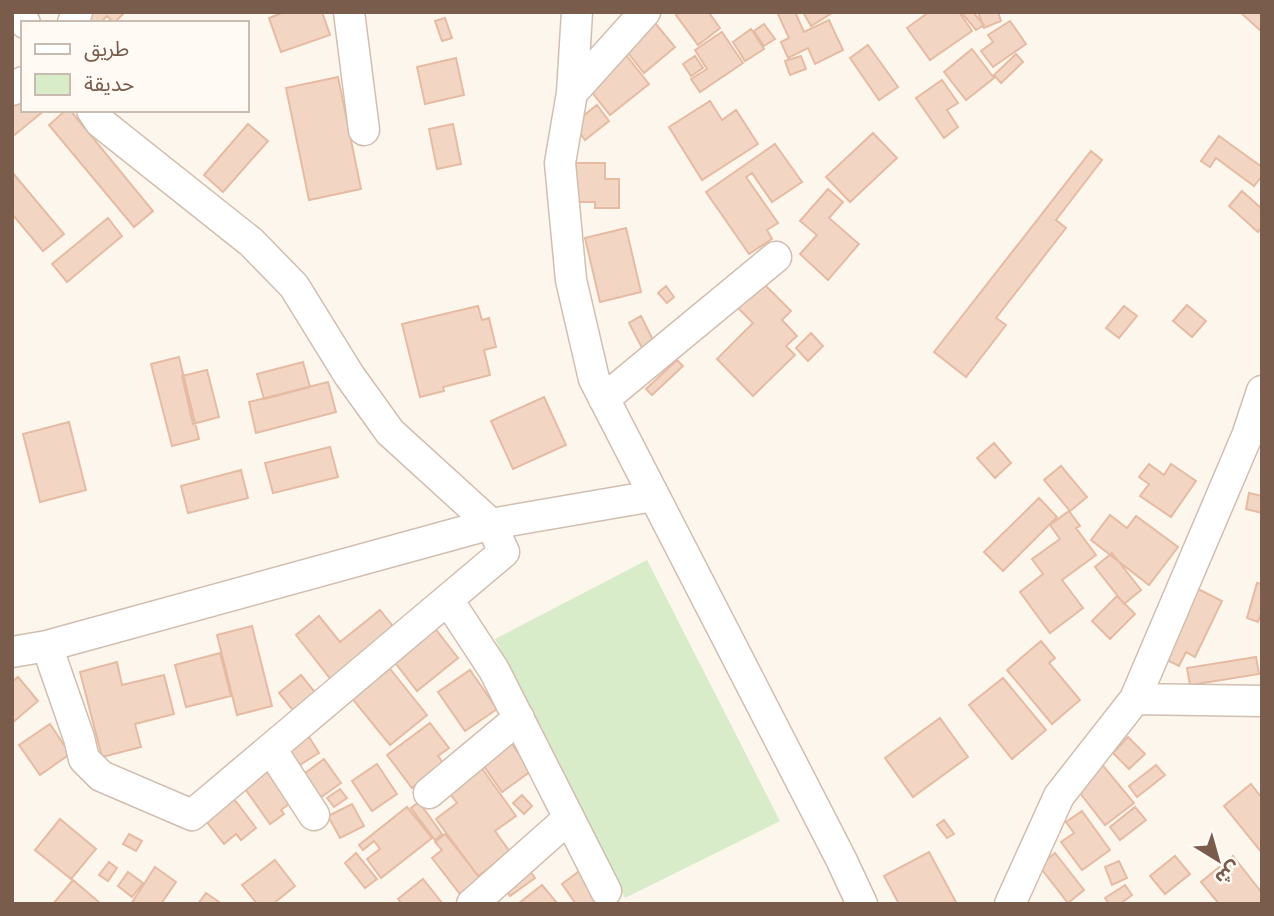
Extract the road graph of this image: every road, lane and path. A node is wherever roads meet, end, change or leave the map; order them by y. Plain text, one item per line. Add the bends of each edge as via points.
1 (349, 12) edge
2 (577, 12) edge
3 (645, 12) edge
4 (572, 93) junction
5 (93, 112) edge
6 (364, 130) dead end
7 (776, 257) dead end
8 (1262, 391) edge
9 (604, 399) junction
10 (653, 496) junction
11 (491, 524) junction
12 (447, 600) junction
13 (47, 646) junction
14 (12, 652) edge
15 (1135, 699) junction
16 (1262, 701) edge
17 (519, 718) junction
18 (271, 749) junction
19 (429, 793) dead end
20 (314, 815) dead end
21 (569, 818) junction
22 (606, 891) dead end
23 (472, 904) edge
24 (862, 904) edge
25 (1010, 904) edge

1 - 6 street
2 - 4 street
3 - 4 street
4 - 9 street via 560,163 571,280 594,379
5 - 11 street via 251,242 286,277 390,432
7 - 9 street
8 - 15 street
9 - 10 street
10 - 11 street
10 - 24 street
11 - 12 street via 504,552
11 - 13 street
12 - 17 street via 494,670
12 - 18 street
13 - 14 street
13 - 18 street via 84,759 101,776 192,815
15 - 16 street
15 - 25 street via 1059,796
17 - 19 street
17 - 21 street
18 - 20 street
21 - 22 street
21 - 23 street

